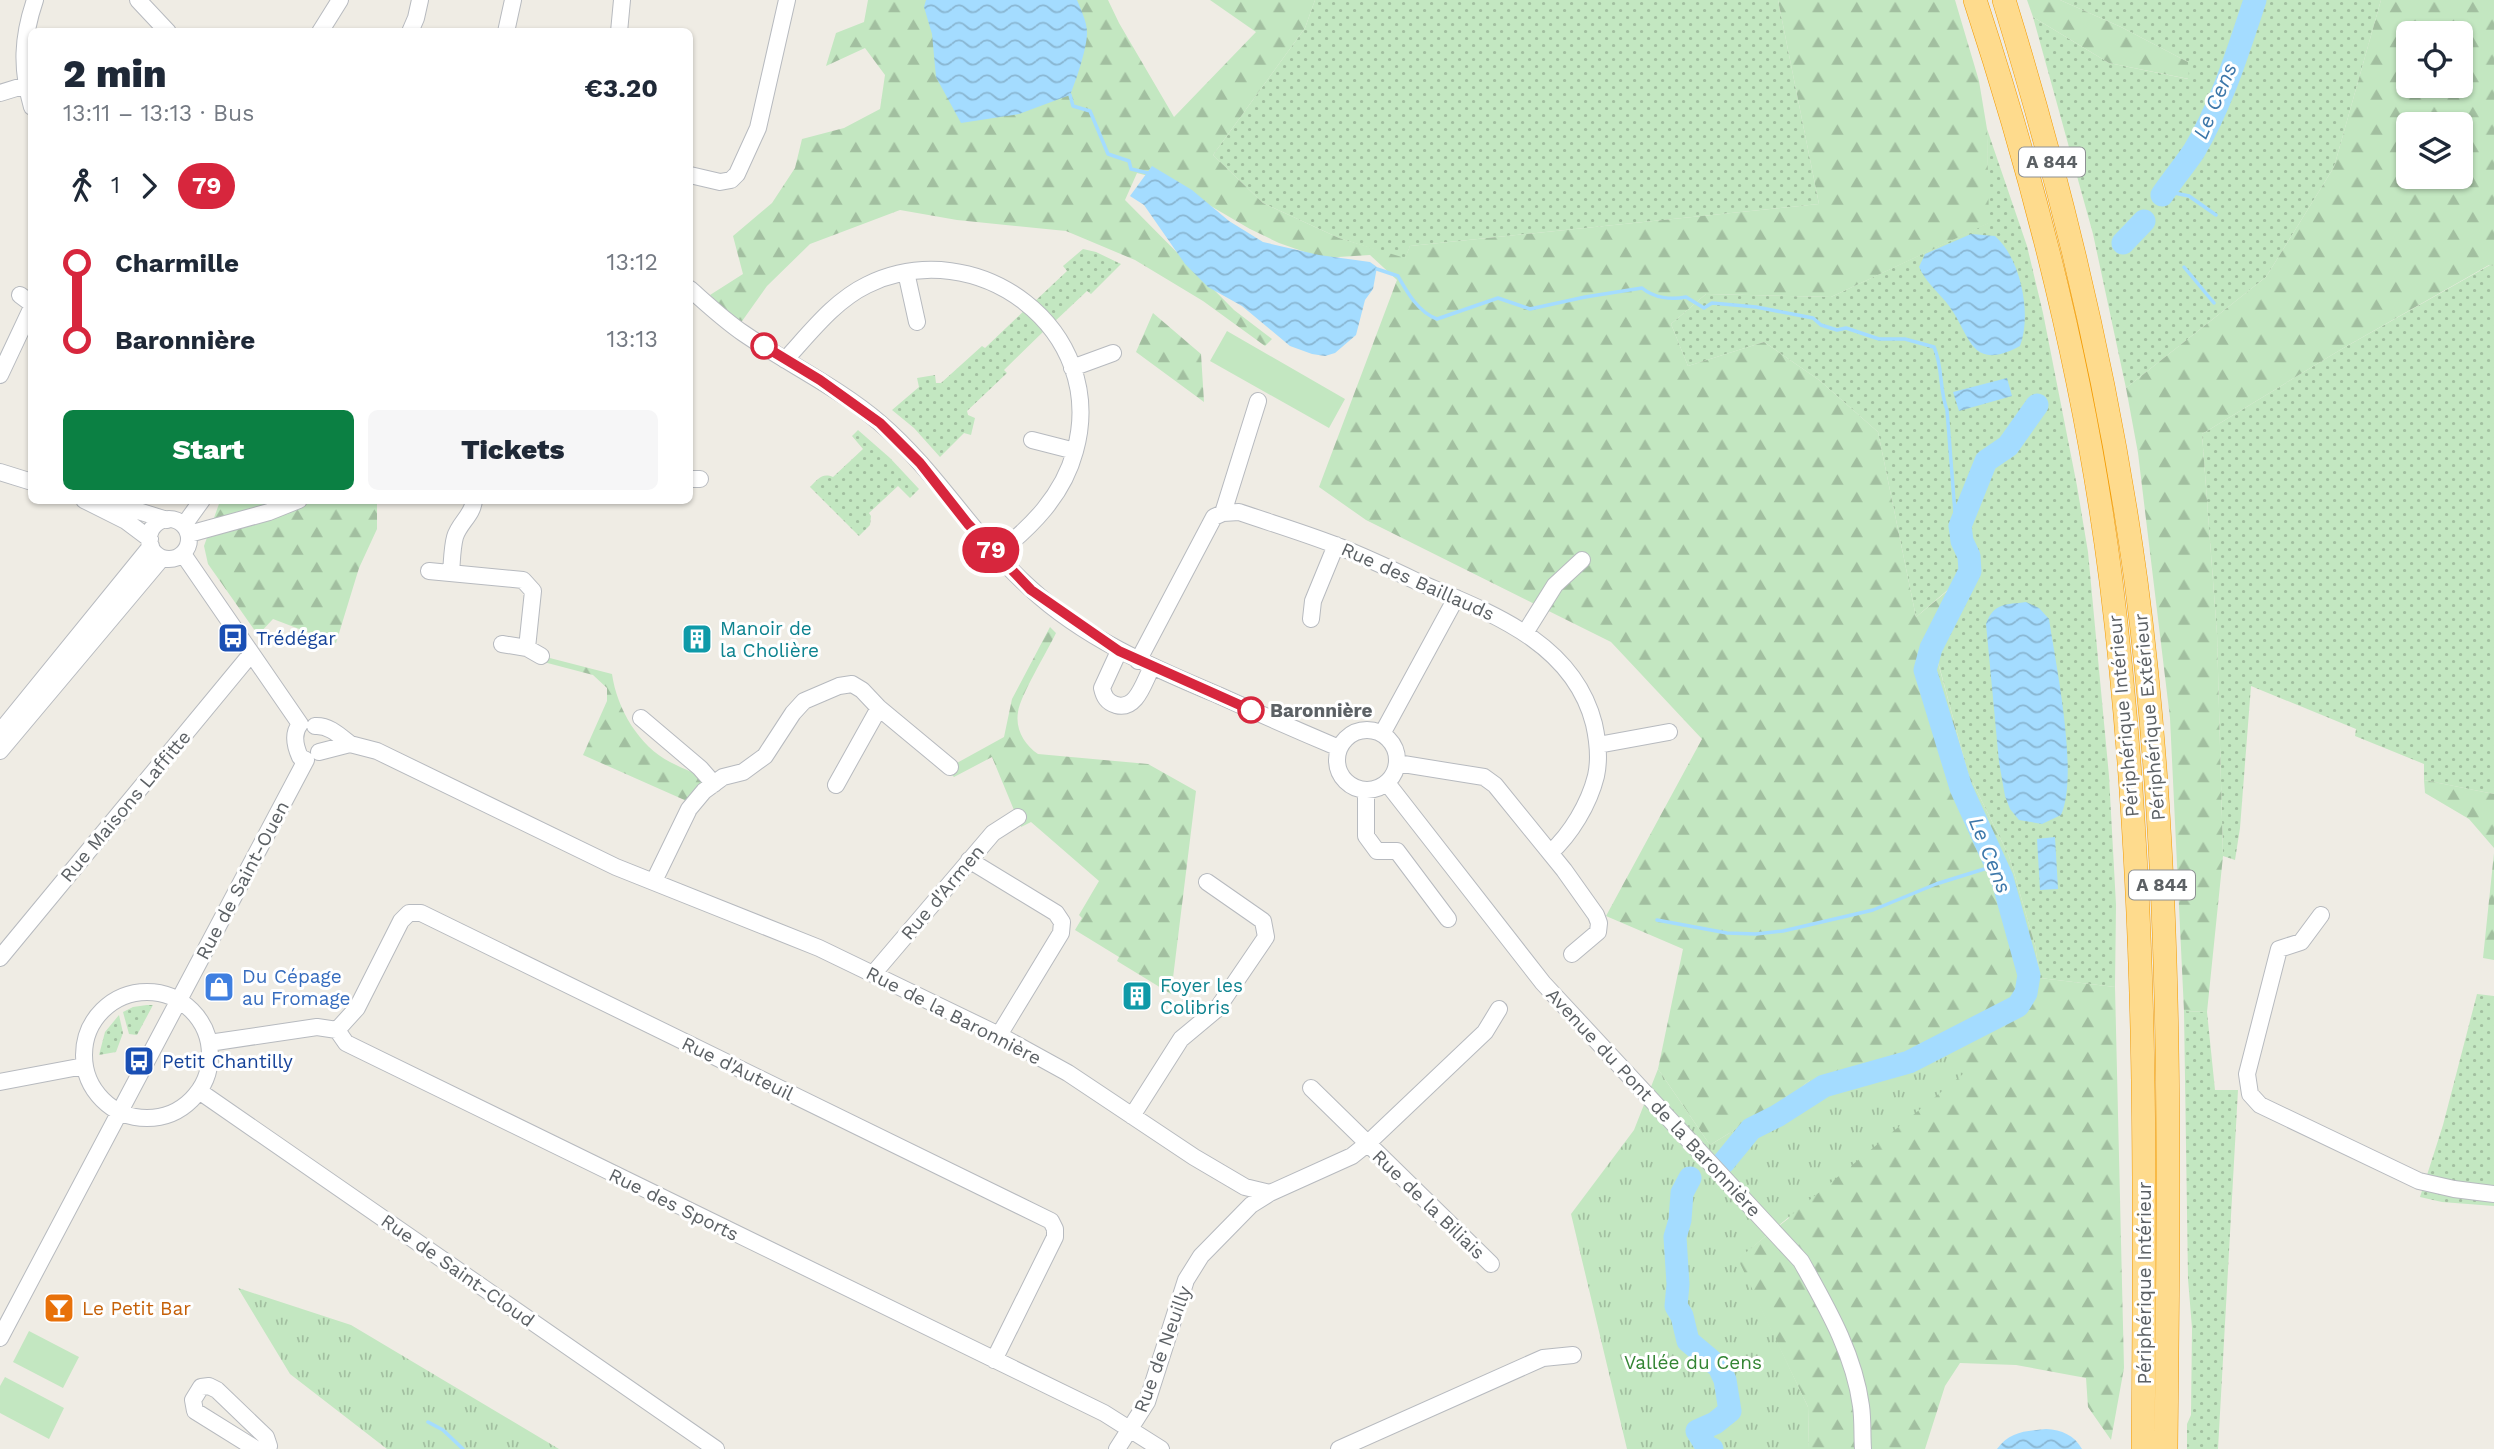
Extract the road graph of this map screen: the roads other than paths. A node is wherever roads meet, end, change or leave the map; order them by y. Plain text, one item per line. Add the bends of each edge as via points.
1 (35, 0) edge
2 (340, 0) edge
3 (420, 0) edge
4 (513, 0) edge
5 (622, 0) edge
6 (787, 0) edge
7 (1975, 0) edge
8 (2004, 0) edge
9 (153, 12) edge
10 (146, 28) edge
11 (322, 28) edge
12 (412, 28) edge
13 (507, 28) edge
14 (619, 28) edge
15 (28, 53) edge
16 (26, 85) junction
17 (28, 92) edge
18 (0, 93) edge
19 (693, 176) edge
20 (906, 272) junction
21 (693, 291) edge
22 (28, 302) edge
23 (917, 322) dead end
24 (1113, 352) dead end
25 (785, 359) junction
26 (1072, 368) junction
27 (0, 375) edge
28 (1258, 401) dead end
29 (1032, 440) dead end
30 (1075, 451) junction
31 (0, 472) edge
32 (28, 481) edge
33 (103, 504) edge
34 (115, 504) edge
35 (200, 504) edge
36 (284, 504) edge
37 (474, 504) edge
38 (133, 510) edge
39 (1223, 513) junction
40 (167, 520) junction
41 (186, 530) junction
42 (1336, 545) junction
43 (154, 548) junction
44 (183, 554) junction
45 (996, 555) junction
46 (1582, 560) dead end
47 (429, 571) dead end
48 (452, 573) junction
49 (1456, 598) junction
50 (1311, 619) dead end
51 (1524, 633) junction
52 (502, 644) dead end
53 (1119, 651) junction
54 (251, 654) junction
55 (1145, 664) junction
56 (879, 708) junction
57 (641, 718) dead end
58 (308, 725) junction
59 (0, 732) edge
60 (1669, 732) dead end
61 (1382, 734) junction
62 (350, 744) junction
63 (1598, 745) junction
64 (1339, 748) junction
65 (0, 751) edge
66 (312, 756) junction
67 (1397, 763) junction
68 (950, 767) dead end
69 (1387, 783) junction
70 (713, 784) junction
71 (836, 785) dead end
72 (1366, 790) junction
73 (1018, 817) dead end
74 (1550, 853) junction
75 (969, 860) junction
76 (654, 881) junction
77 (1207, 882) dead end
78 (2321, 915) dead end
79 (1448, 919) dead end
80 (1572, 954) dead end
81 (0, 958) edge
82 (873, 974) junction
83 (178, 1000) junction
84 (1499, 1009) dead end
85 (337, 1030) junction
86 (999, 1035) junction
87 (209, 1043) junction
88 (84, 1066) junction
89 (0, 1082) edge
90 (1311, 1088) dead end
91 (199, 1091) junction
92 (118, 1112) junction
93 (1132, 1115) junction
94 (1367, 1144) junction
95 (1270, 1193) junction
96 (2494, 1194) edge
97 (1491, 1264) dead end
98 (0, 1338) edge
99 (1573, 1355) dead end
100 (995, 1360) junction
101 (1131, 1429) junction
102 (256, 1449) edge
103 (267, 1449) edge
104 (716, 1449) edge
105 (1117, 1449) edge
106 (1161, 1449) edge
107 (1339, 1449) edge
108 (1863, 1449) edge
109 (2143, 1449) edge
110 (2166, 1449) edge

1 - 15 street via 26,26
2 - 11 street
3 - 12 street
4 - 13 street
5 - 14 street
6 - 19 street via 758,128 737,174 720,183
7 - 109 highway, Périphérique Intérieur / A 844 via 2053,269 2089,443 2110,579 2126,739 2141,988
8 - 110 highway, Périphérique Extérieur / A 844 via 2047,143 2092,325 2124,503 2144,655 2160,833 2166,1003
9 - 10 street
15 - 16 street
16 - 17 street
16 - 18 street
20 - 23 street
20 - 25 street via 881,278 842,301
20 - 26 street via 963,273 1008,290 1052,328
21 - 25 street via 742,332
22 - 27 street
24 - 26 street
25 - 45 street via 880,423 920,463
26 - 30 street via 1080,409
28 - 39 street
29 - 30 street
30 - 45 street via 1048,505
31 - 32 street
33 - 38 street
34 - 38 street
35 - 41 street
36 - 41 street
37 - 48 street via 454,538
38 - 40 street
38 - 43 street
39 - 42 street, Rue des Baillauds via 1239,512
39 - 55 street via 1214,517
40 - 41 street via 176,520
40 - 43 street via 154,527
41 - 44 street via 189,545
42 - 49 street, Rue des Baillauds
42 - 50 street via 1313,601
43 - 44 street via 172,559
43 - 59 street
43 - 65 street
44 - 54 street
45 - 53 street via 1031,590
46 - 51 street via 1555,585
47 - 48 street
48 - 52 street via 523,580 533,591 534,652
49 - 51 street, Rue des Baillauds
49 - 61 street
51 - 63 street, Rue des Baillauds via 1545,648 1575,682 1589,707
53 - 55 street
53 - 55 street via 1102,688 1111,703 1120,706 1135,700
54 - 58 street
54 - 81 street, Rue Maisons Laffitte
55 - 64 street
56 - 68 street
56 - 70 street via 852,684 804,701 765,756 743,772
56 - 71 street
57 - 70 street
58 - 62 street, Rue de la Baronnière via 321,725
58 - 66 street via 320,743
58 - 66 street via 296,729 296,743 300,757
60 - 63 street
61 - 64 street via 1357,732
61 - 67 street via 1393,745
62 - 66 street
62 - 76 street, Rue de la Baronnière via 377,751
63 - 74 street, Rue des Baillauds via 1599,762 1586,802
64 - 72 street via 1343,778
66 - 83 street, Rue de Saint-Ouen
67 - 69 street
67 - 74 street via 1484,777
69 - 72 street
69 - 108 street, Avenue du Pont de la Baronnière via 1544,984 1801,1261 1843,1342 1854,1374
70 - 76 street via 689,809
72 - 79 street via 1366,836 1377,851 1397,851
73 - 75 street, Rue d'Armen via 993,833
74 - 80 street via 1599,923 1598,932
75 - 82 street, Rue d'Armen
75 - 86 street via 1056,913 1062,922 1061,933
76 - 82 street, Rue de la Baronnière via 819,947
77 - 93 street via 1263,921 1266,937 1217,1009 1181,1039
78 - 96 street via 2301,942 2279,949 2247,1074 2250,1094 2260,1105 2420,1181
82 - 86 street, Rue de la Baronnière
83 - 87 street via 195,1014
83 - 88 street via 156,992 128,994 109,1004 95,1018 85,1041
83 - 92 street, Rue de Saint-Ouen
84 - 94 street via 1485,1032
85 - 87 street via 317,1027
85 - 100 street, Rue des Sports via 346,1043
85 - 100 street, Rue d'Auteuil via 357,1008 401,921 409,913 421,913 1051,1221 1055,1237
86 - 93 street, Rue de la Baronnière
87 - 91 street via 209,1065
88 - 89 street
88 - 92 street via 101,1099
90 - 94 street, Rue de la Biliais
91 - 92 street via 166,1116 141,1118
91 - 104 street, Rue de Saint-Cloud
92 - 98 street, Rue de Saint-Ouen
93 - 95 street, Rue de la Baronnière via 1245,1187
94 - 95 street via 1352,1156
94 - 97 street, Rue de la Biliais
95 - 101 street, Rue de Neuilly via 1251,1205 1201,1256 1186,1280 1147,1402
99 - 107 street via 1543,1358
100 - 101 street, Rue des Sports
101 - 105 street, Rue de Neuilly
101 - 106 street, Rue des Sports
102 - 103 street via 195,1411 192,1400 201,1387 217,1391 266,1437

